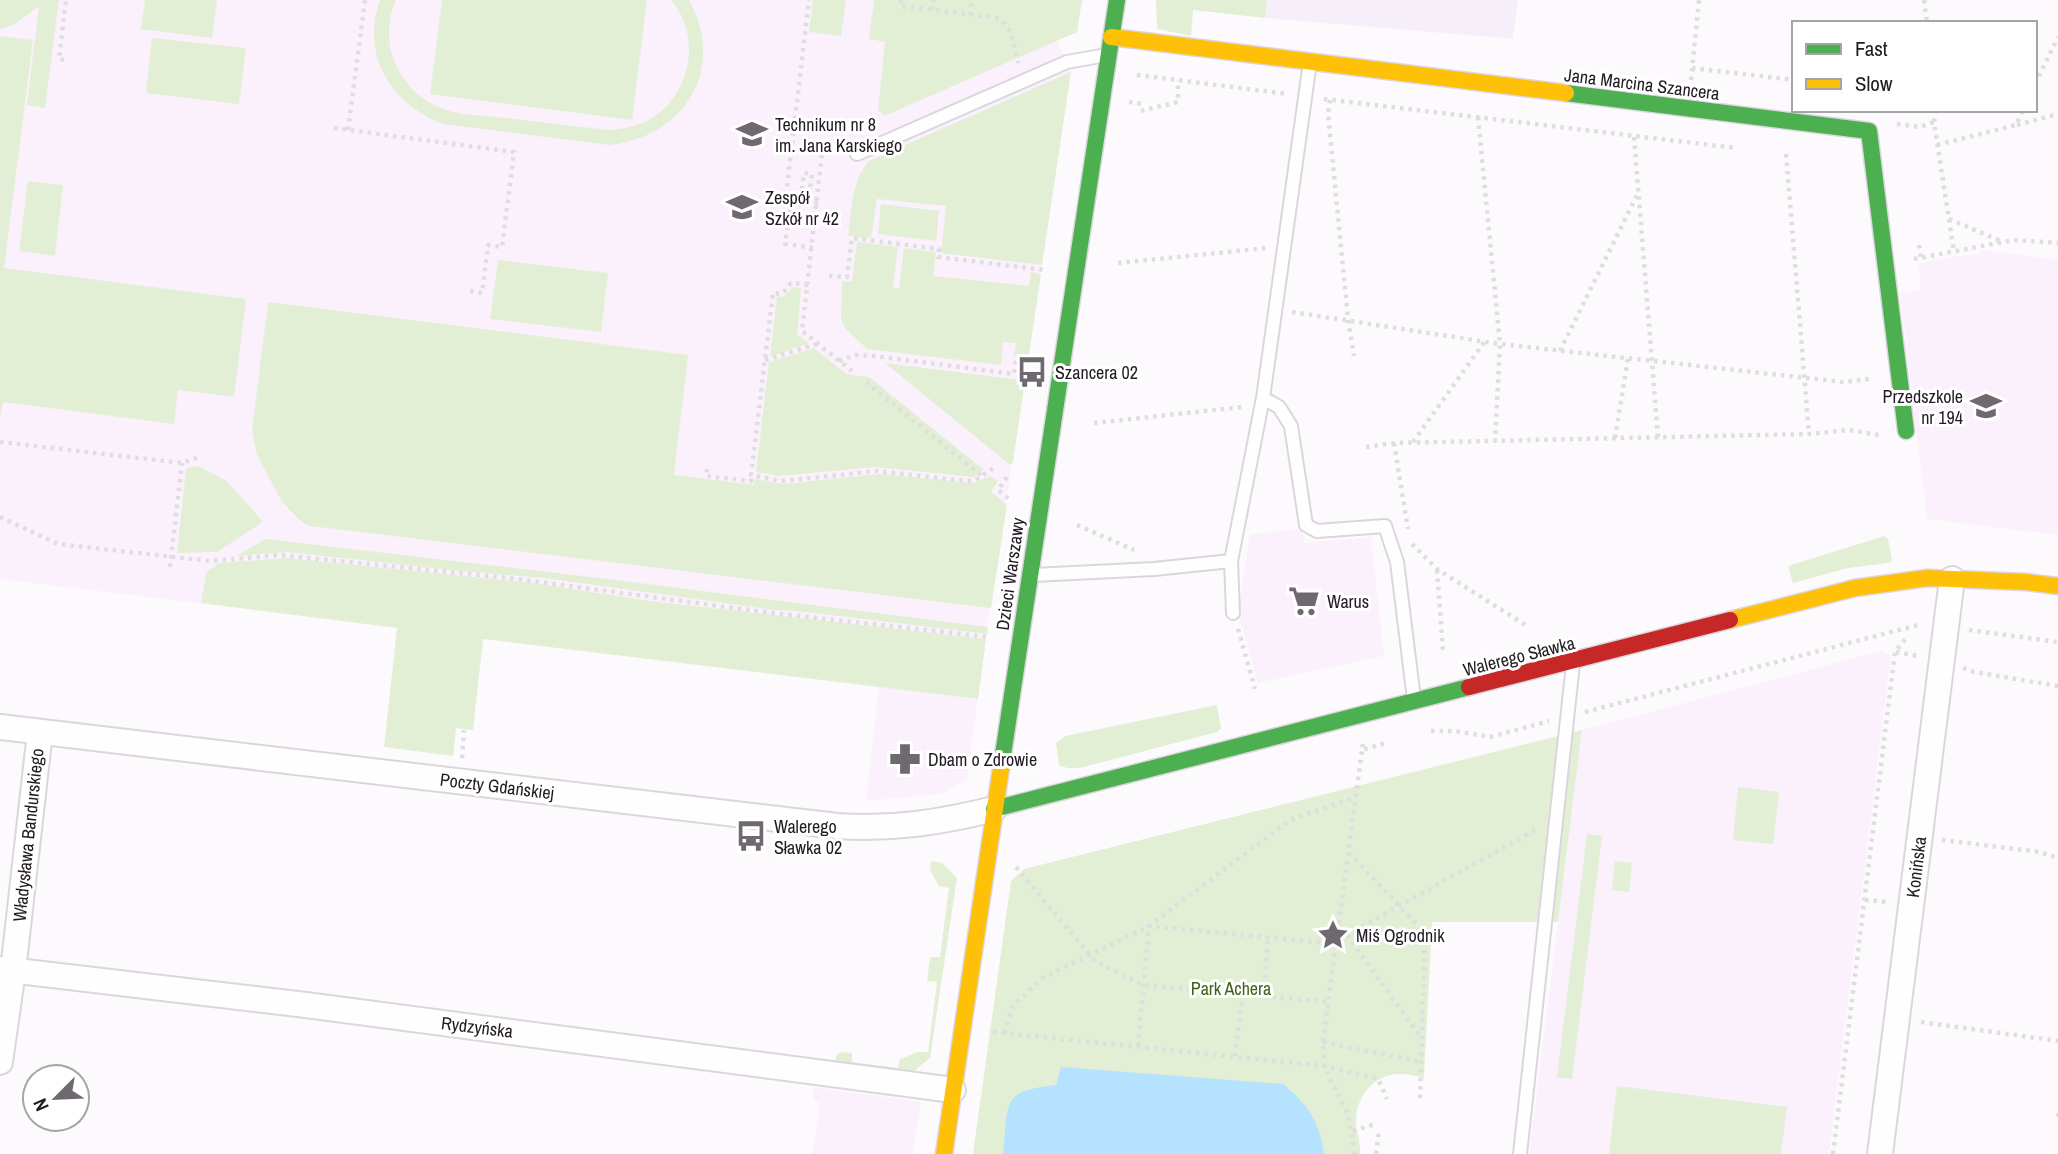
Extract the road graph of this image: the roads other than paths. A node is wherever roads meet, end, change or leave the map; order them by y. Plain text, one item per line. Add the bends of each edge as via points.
1 (1117, 0) edge
2 (1111, 37) junction
3 (1108, 55) junction
4 (1310, 62) junction
5 (857, 154) dead end
6 (1263, 398) junction
7 (1906, 431) dead end
8 (1231, 561) junction
9 (1029, 575) junction
10 (1952, 579) junction
11 (2058, 586) edge
12 (1233, 613) road end
13 (1573, 662) junction
14 (1414, 702) junction
15 (0, 727) edge
16 (40, 732) junction
17 (994, 809) junction
18 (6, 970) edge
19 (0, 1062) edge
20 (953, 1090) junction
21 (944, 1154) edge
22 (1520, 1154) edge
23 (1880, 1154) edge

1 - 2 street, Dzieci Warszawy
2 - 3 street, Dzieci Warszawy
2 - 4 street, Jana Marcina Szancera
3 - 5 lane via 1067,62
3 - 9 street, Dzieci Warszawy
4 - 6 lane
4 - 7 street, Jana Marcina Szancera via 1869,131
6 - 8 lane
6 - 14 lane via 1279,407 1291,426 1306,525 1317,531 1385,526 1397,562
8 - 9 lane
8 - 12 lane
9 - 17 street, Dzieci Warszawy
10 - 11 street, Walerego Sławka
10 - 13 street, Walerego Sławka via 1855,588
10 - 23 street, Konińska
13 - 14 street, Walerego Sławka
13 - 22 lane
14 - 17 street, Walerego Sławka
15 - 16 street, Poczty Gdańskiej
16 - 17 street, Poczty Gdańskiej via 838,826 911,825
16 - 18 street, Władysława Bandurskiego
17 - 20 street, Dzieci Warszawy
18 - 19 street, Władysława Bandurskiego
18 - 20 street, Rydzyńska
20 - 21 street, Dzieci Warszawy

